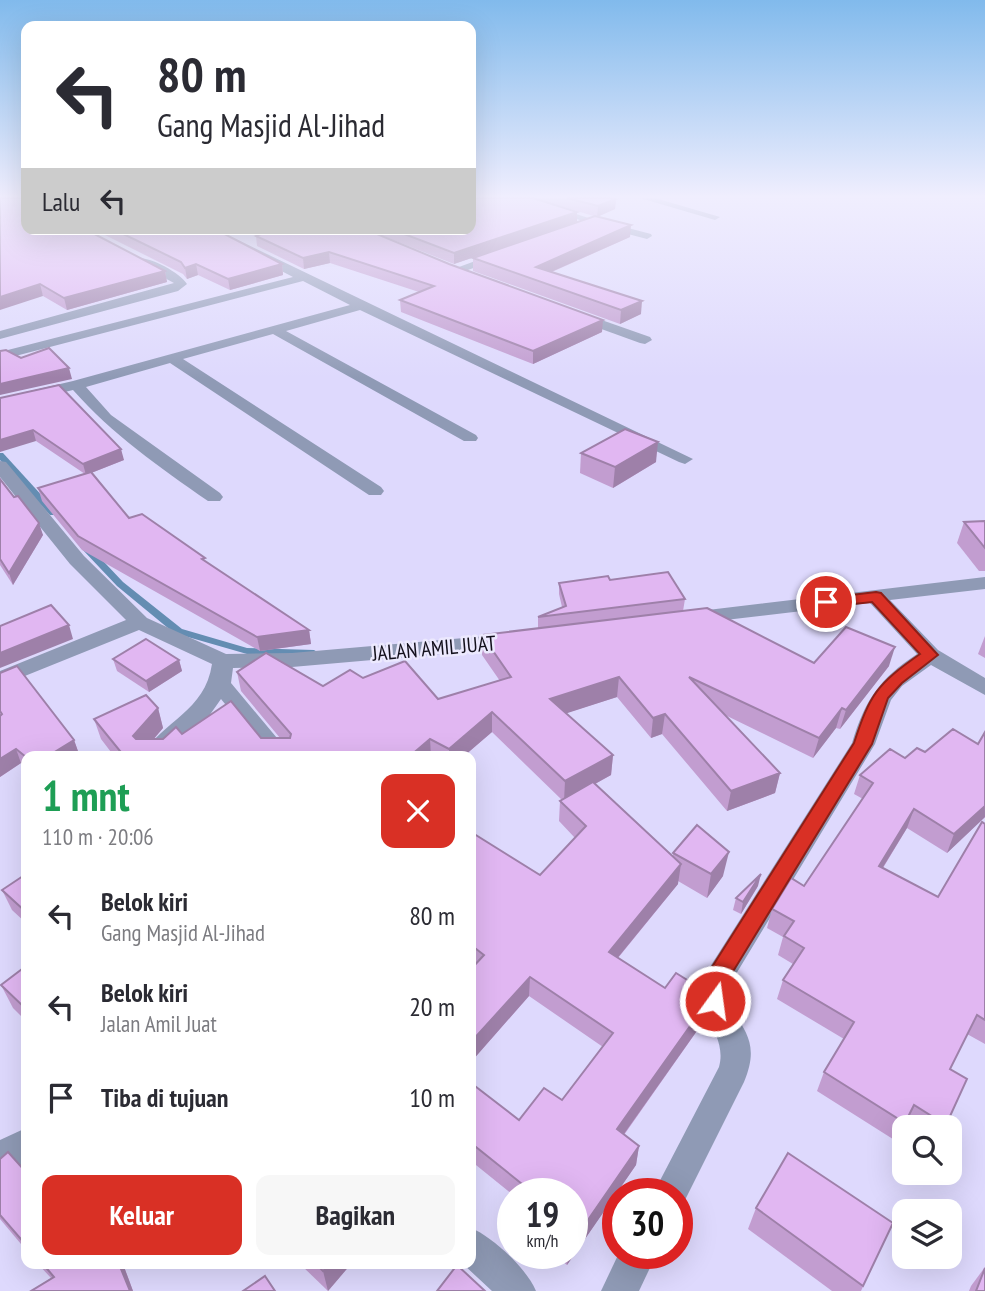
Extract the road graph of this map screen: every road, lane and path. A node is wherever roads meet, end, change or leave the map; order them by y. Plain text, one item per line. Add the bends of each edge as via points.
1 (137, 258) edge
2 (267, 258) edge
3 (487, 258) edge
4 (306, 277) junction
5 (477, 279) edge
6 (360, 306) junction
7 (560, 309) edge
8 (0, 316) edge
9 (18, 330) junction
10 (277, 331) junction
11 (0, 335) edge
12 (645, 340) dead end
13 (0, 356) edge
14 (173, 359) junction
15 (76, 385) junction
16 (0, 403) edge
17 (471, 438) dead end
18 (685, 459) dead end
19 (0, 466) edge
20 (375, 491) dead end
21 (214, 497) dead end
22 (985, 583) edge
23 (876, 597) junction
24 (671, 621) edge
25 (140, 622) junction
26 (532, 638) edge
27 (930, 655) junction
28 (221, 673) junction
29 (0, 679) edge
30 (985, 688) edge
31 (159, 751) edge
32 (276, 751) edge
33 (21, 1148) edge
34 (0, 1158) edge
35 (678, 1178) edge
36 (476, 1251) edge
37 (631, 1269) edge
38 (518, 1291) edge
39 (619, 1291) edge

1 - 9 street via 181,284
2 - 4 street
3 - 5 street via 448,269
4 - 6 street
4 - 13 street
6 - 10 street
6 - 18 street
7 - 12 street
8 - 9 street
9 - 11 street
10 - 14 street
10 - 17 street
14 - 15 street
14 - 20 street
15 - 16 street
15 - 21 street via 106,418
19 - 25 street, JALAN AMIL JUAT via 77,560
22 - 23 street
23 - 24 street
23 - 27 street
25 - 28 street, JALAN AMIL JUAT
25 - 29 street
26 - 28 street, JALAN AMIL JUAT via 292,660
27 - 30 street
27 - 35 street via 881,695 863,744 716,981 715,1001 737,1057
28 - 31 street via 201,711
28 - 32 street
33 - 34 street
36 - 38 street
37 - 39 street

